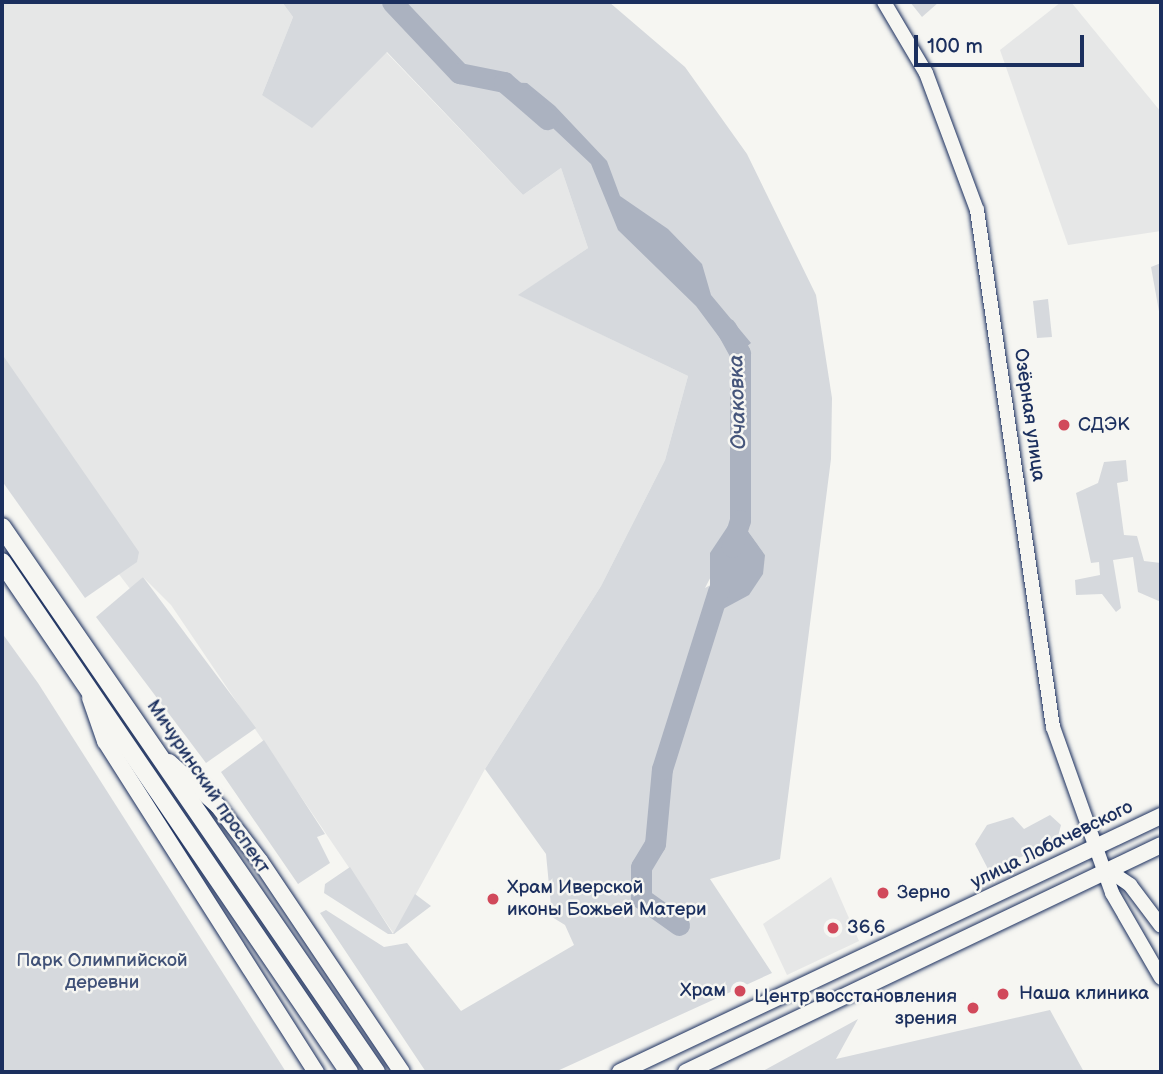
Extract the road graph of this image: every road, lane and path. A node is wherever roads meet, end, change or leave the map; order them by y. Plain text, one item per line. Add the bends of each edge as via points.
1 (884, 2) edge
2 (2, 527) edge
3 (2, 562) edge
4 (85, 684) junction
5 (162, 757) junction
6 (1161, 816) edge
7 (1161, 845) edge
8 (1098, 846) junction
9 (1108, 870) junction
10 (1161, 926) edge
11 (1161, 978) edge
12 (387, 1050) junction
13 (316, 1072) edge
14 (349, 1072) edge
15 (376, 1072) edge
16 (389, 1072) edge
17 (402, 1072) edge
18 (620, 1072) edge
19 (686, 1072) edge

1 - 8 street, Озёрная улица via 926,73 977,210 1047,703
2 - 5 main road, Мичуринский проспект
3 - 4 main road
4 - 13 main road via 105,741
4 - 14 main road
5 - 12 main road via 218,806
5 - 15 main road, Мичуринский проспект
6 - 8 main road, улица Лобачевского
7 - 9 main road
8 - 9 street, Озёрная улица
8 - 18 main road, улица Лобачевского
9 - 10 street via 1130,885
9 - 11 street, Озёрная улица via 1112,893
9 - 19 main road
12 - 16 main road
12 - 17 main road

